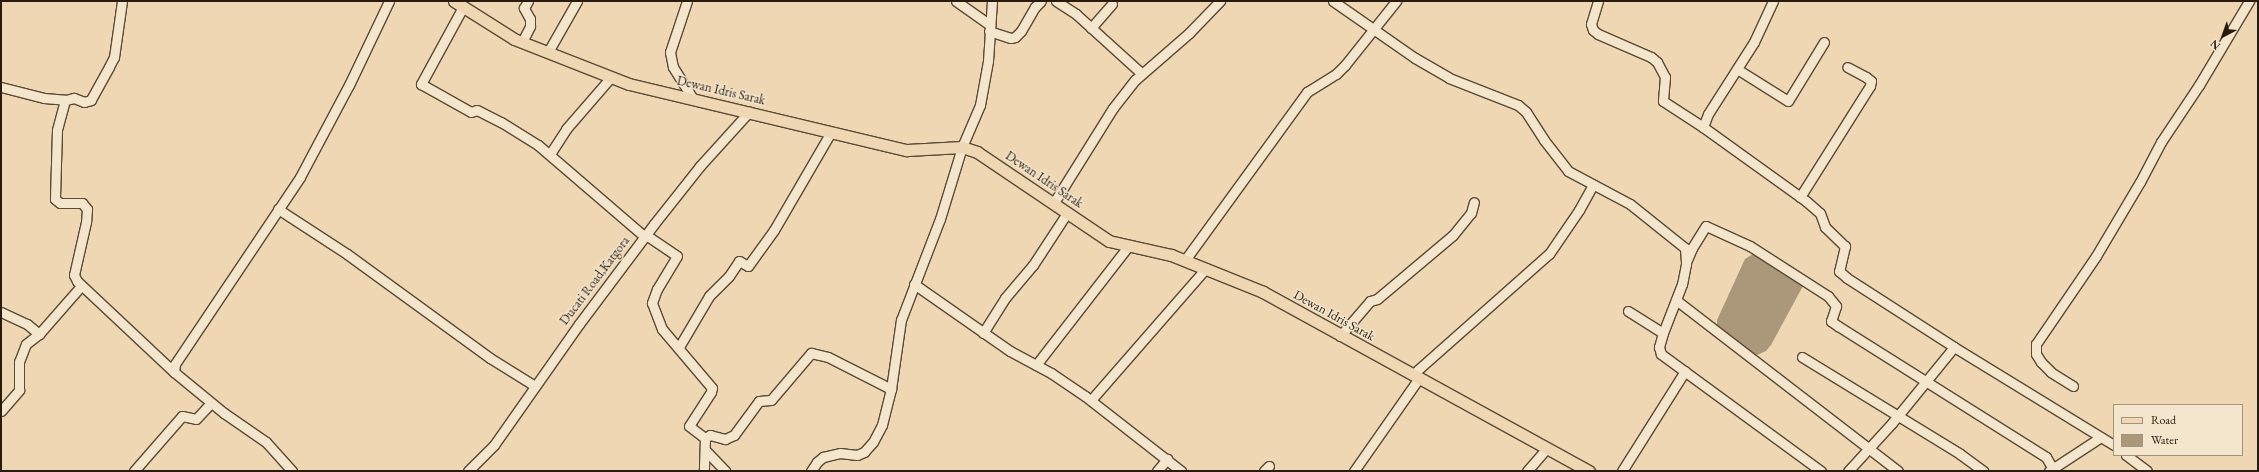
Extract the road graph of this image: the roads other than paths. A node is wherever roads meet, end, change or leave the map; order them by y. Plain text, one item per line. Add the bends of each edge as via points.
1 (122, 1) edge
2 (389, 1) edge
3 (528, 1) edge
4 (577, 1) edge
5 (687, 1) edge
6 (956, 1) edge
7 (992, 1) edge
8 (1040, 1) edge
9 (1056, 1) edge
10 (1220, 1) edge
11 (1333, 1) edge
12 (1396, 1) edge
13 (1598, 1) edge
14 (1773, 1) edge
15 (2249, 1) edge
16 (459, 4) edge
17 (1112, 4) dead end
18 (990, 28) junction
19 (1091, 28) junction
20 (1375, 30) junction
21 (522, 42) junction
22 (1824, 42) dead end
23 (548, 52) junction
24 (1848, 67) dead end
25 (1737, 69) junction
26 (1141, 73) junction
27 (611, 77) junction
28 (1, 88) edge
29 (693, 99) junction
30 (65, 100) junction
31 (749, 112) junction
32 (1703, 127) junction
33 (831, 132) junction
34 (962, 147) junction
35 (550, 154) junction
36 (1593, 185) junction
37 (1800, 197) junction
38 (1474, 202) dead end
39 (1053, 204) junction
40 (278, 209) junction
41 (1067, 213) junction
42 (645, 236) junction
43 (1130, 245) junction
44 (1688, 248) junction
45 (1185, 260) junction
46 (1206, 268) junction
47 (914, 284) junction
48 (82, 286) junction
49 (1676, 300) junction
50 (1628, 311) dead end
51 (1, 312) edge
52 (983, 333) junction
53 (1663, 333) junction
54 (39, 334) junction
55 (1340, 336) junction
56 (679, 347) junction
57 (1954, 348) junction
58 (1802, 357) dead end
59 (1036, 365) junction
60 (1686, 371) junction
61 (174, 372) junction
62 (1416, 377) junction
63 (1927, 382) junction
64 (535, 386) junction
65 (2074, 386) dead end
66 (891, 389) junction
67 (1091, 400) junction
68 (210, 402) junction
69 (1, 411) edge
70 (1898, 416) junction
71 (2101, 437) junction
72 (705, 438) junction
73 (2113, 444) edge
74 (1546, 448) junction
75 (1869, 448) junction
76 (706, 452) junction
77 (2127, 456) edge
78 (1167, 459) junction
79 (2052, 470) edge
80 (134, 471) edge
81 (292, 471) edge
82 (468, 471) edge
83 (704, 471) edge
84 (725, 471) edge
85 (811, 471) edge
86 (1157, 471) edge
87 (1181, 471) edge
88 (1354, 471) edge
89 (1527, 471) edge
90 (1589, 471) edge
91 (1622, 471) edge
92 (1821, 471) edge
93 (1848, 471) edge
94 (1898, 471) edge
95 (1983, 471) edge
96 (2146, 471) edge

1 - 30 street via 114,57 91,100
2 - 40 street via 300,177
3 - 21 street via 524,8 530,19 530,26
4 - 23 street
5 - 29 street via 670,52 673,67
6 - 18 street
7 - 18 street
8 - 18 street via 1015,37 1011,38
9 - 19 street
10 - 26 street via 1189,33
11 - 20 street
12 - 20 street
13 - 32 street via 1592,24 1593,30 1657,62 1665,77 1663,101
14 - 25 street via 1754,42
15 - 65 street via 2199,85 2161,142 2096,256 2036,344 2036,354 2041,362
16 - 21 main road, Dewan Idris Sarak
16 - 35 street via 421,84 471,112 477,110 516,130
17 - 19 street
18 - 34 street via 988,62 980,105
19 - 26 street
20 - 36 street via 1449,78 1518,105 1526,112 1568,171
20 - 45 street via 1336,74 1307,92
21 - 23 main road, Dewan Idris Sarak
22 - 25 street via 1788,101
23 - 27 main road, Dewan Idris Sarak
24 - 37 street via 1866,76 1871,81 1870,86
25 - 32 street via 1708,114
26 - 39 street via 1113,108
27 - 29 main road, Dewan Idris Sarak via 629,84
27 - 35 street via 566,129
28 - 30 street
29 - 31 main road, Dewan Idris Sarak
30 - 48 street via 55,144 54,192 55,199 60,203 82,203 87,209 74,275
31 - 33 main road, Dewan Idris Sarak
31 - 42 street, Ducati Road,Katgora via 700,166
32 - 37 street
33 - 34 main road, Dewan Idris Sarak via 907,150
33 - 56 street via 774,230 748,266 739,262 709,296
34 - 39 main road, Dewan Idris Sarak via 977,152
34 - 47 street via 940,219
35 - 42 street
36 - 44 street via 1630,204
36 - 62 street via 1549,254
37 - 57 street via 1820,213 1825,227 1845,246 1839,271 1856,286
38 - 55 street via 1471,213 1454,235 1377,299 1370,301
39 - 41 main road, Dewan Idris Sarak
40 - 61 street via 175,364
40 - 64 street via 347,254 490,358
41 - 43 main road, Dewan Idris Sarak via 1109,241
41 - 52 street via 1033,265 1005,298
42 - 56 street via 677,256 657,289 652,303 662,329
42 - 64 street, Ducati Road,Katgora
43 - 45 main road, Dewan Idris Sarak
43 - 59 street
44 - 49 street
44 - 63 street via 1706,226 1750,246 1828,296 1836,306 1830,320
45 - 46 main road, Dewan Idris Sarak
46 - 55 main road, Dewan Idris Sarak via 1263,292
46 - 67 street
47 - 52 street
47 - 66 street via 901,320
48 - 54 street
48 - 61 street
49 - 53 street
49 - 75 street
50 - 53 street
51 - 54 street via 27,324
52 - 59 street
53 - 60 street via 1659,347 1661,354
54 - 69 street via 26,344 19,362 19,390
55 - 62 main road, Dewan Idris Sarak
56 - 72 street via 712,388 689,426
57 - 63 street
57 - 71 street
58 - 70 street
59 - 67 street
60 - 91 street
60 - 92 street
61 - 68 street
62 - 74 main road, Dewan Idris Sarak
62 - 88 street
63 - 70 street
63 - 79 street via 2046,457
64 - 82 street, Ducati Road,Katgora via 494,445
66 - 72 street via 828,357 811,353 771,400 759,402 734,435 725,439 710,435
66 - 85 street via 882,425 867,449 858,455 840,453 823,458 816,462
67 - 78 street
68 - 80 street via 196,419 182,416
68 - 81 street via 266,442
70 - 75 street
70 - 95 street
71 - 73 street
71 - 79 street
72 - 76 street
74 - 89 street
74 - 90 main road, Dewan Idris Sarak
75 - 93 street
75 - 94 street
76 - 83 street
76 - 84 street
77 - 96 street
78 - 86 street
78 - 87 street

